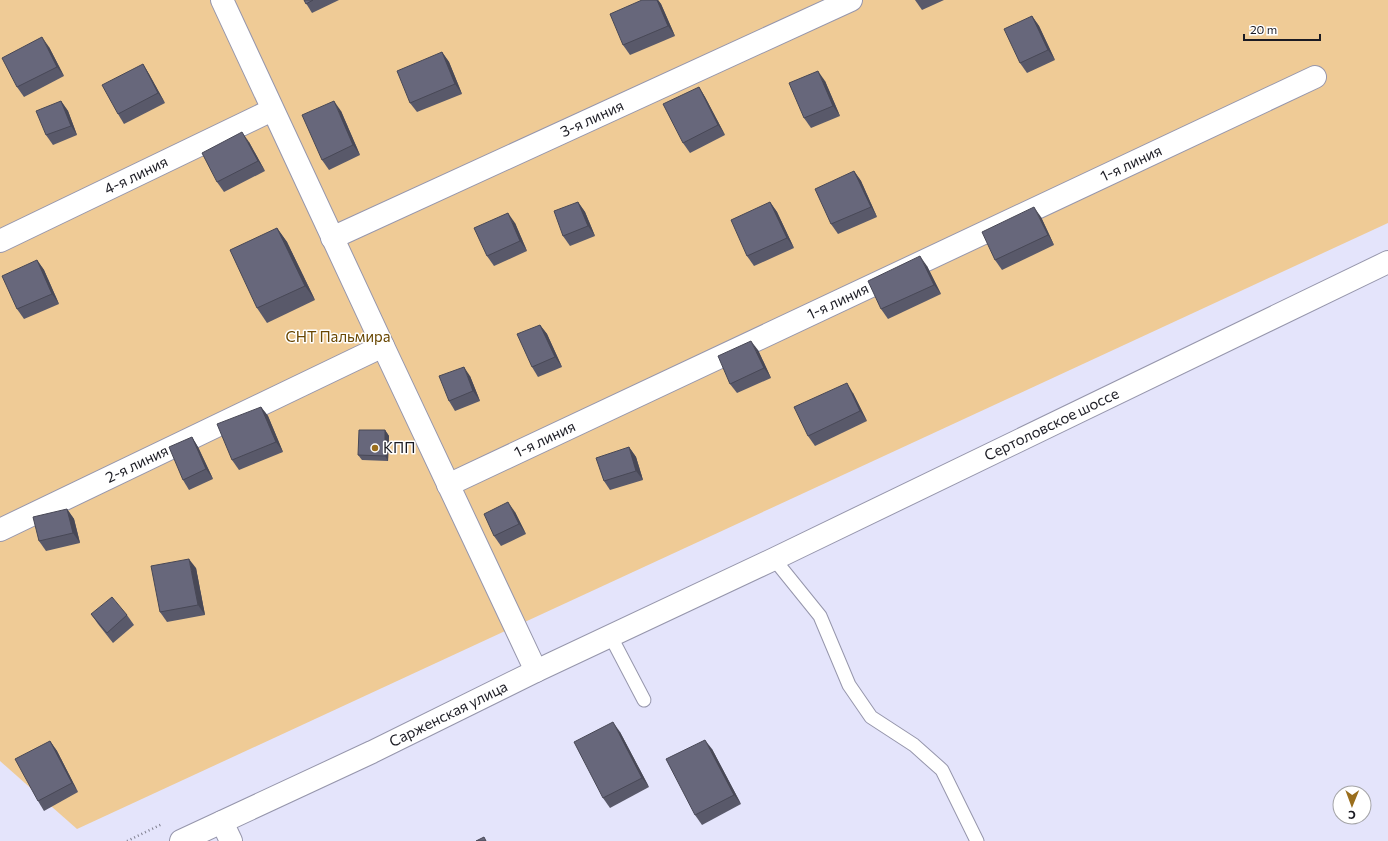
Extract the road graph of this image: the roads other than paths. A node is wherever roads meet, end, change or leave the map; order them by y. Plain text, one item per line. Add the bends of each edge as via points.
1 (222, 0) edge
2 (852, 0) edge
3 (1315, 77) dead end
4 (272, 110) junction
5 (332, 238) junction
6 (0, 240) edge
7 (1388, 262) edge
8 (383, 346) junction
9 (448, 485) junction
10 (0, 530) edge
11 (774, 559) junction
12 (715, 587) joint
13 (611, 636) junction
14 (536, 671) junction
15 (644, 700) dead end
16 (227, 831) edge
17 (181, 841) edge
18 (977, 841) edge

1 - 4 street
2 - 5 street, 3-я линия
3 - 9 street, 1-я линия
4 - 5 street
4 - 6 street, 4-я линия
5 - 8 street
7 - 11 street, Сертоловское шоссе
8 - 9 street
8 - 10 street, 2-я линия
9 - 14 street
11 - 12 street, Сертоловское шоссе
11 - 18 lane via 820,616 848,684 871,717 914,745 942,770
12 - 13 street, Сарженская улица
13 - 14 street, Сарженская улица
13 - 15 lane
14 - 16 street, Сарженская улица
16 - 17 street, Сарженская улица

